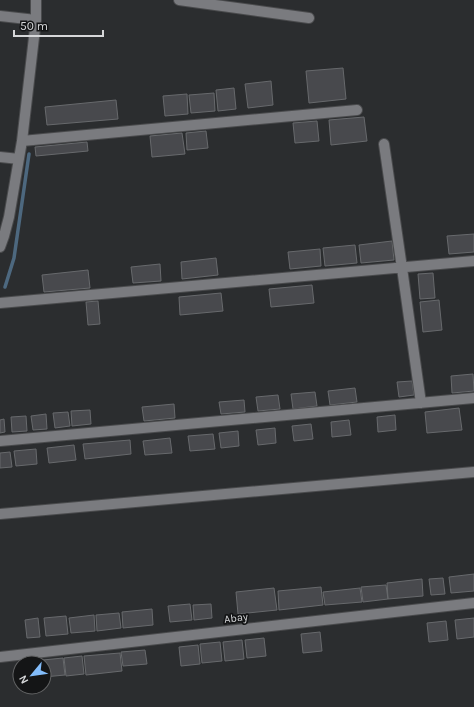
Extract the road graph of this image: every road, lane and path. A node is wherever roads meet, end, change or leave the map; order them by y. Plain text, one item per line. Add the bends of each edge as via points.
1 (36, 0) edge
2 (180, 0) edge
3 (0, 16) edge
4 (309, 18) dead end
5 (36, 20) junction
6 (357, 110) dead end
7 (22, 141) junction
8 (384, 144) dead end
9 (0, 157) edge
10 (18, 160) junction
11 (0, 247) edge
12 (474, 261) edge
13 (402, 268) junction
14 (0, 303) edge
15 (474, 398) edge
16 (421, 403) junction
17 (0, 441) edge
18 (474, 472) edge
19 (0, 514) edge
20 (474, 602) edge
21 (0, 657) edge

1 - 5 street
2 - 4 street
3 - 5 street
5 - 7 street
6 - 7 street
7 - 10 street
8 - 13 street
9 - 10 street
10 - 11 street via 9,217
12 - 13 street
13 - 14 street
13 - 16 street
15 - 16 street
16 - 17 street
18 - 19 street
20 - 21 street, Abay

